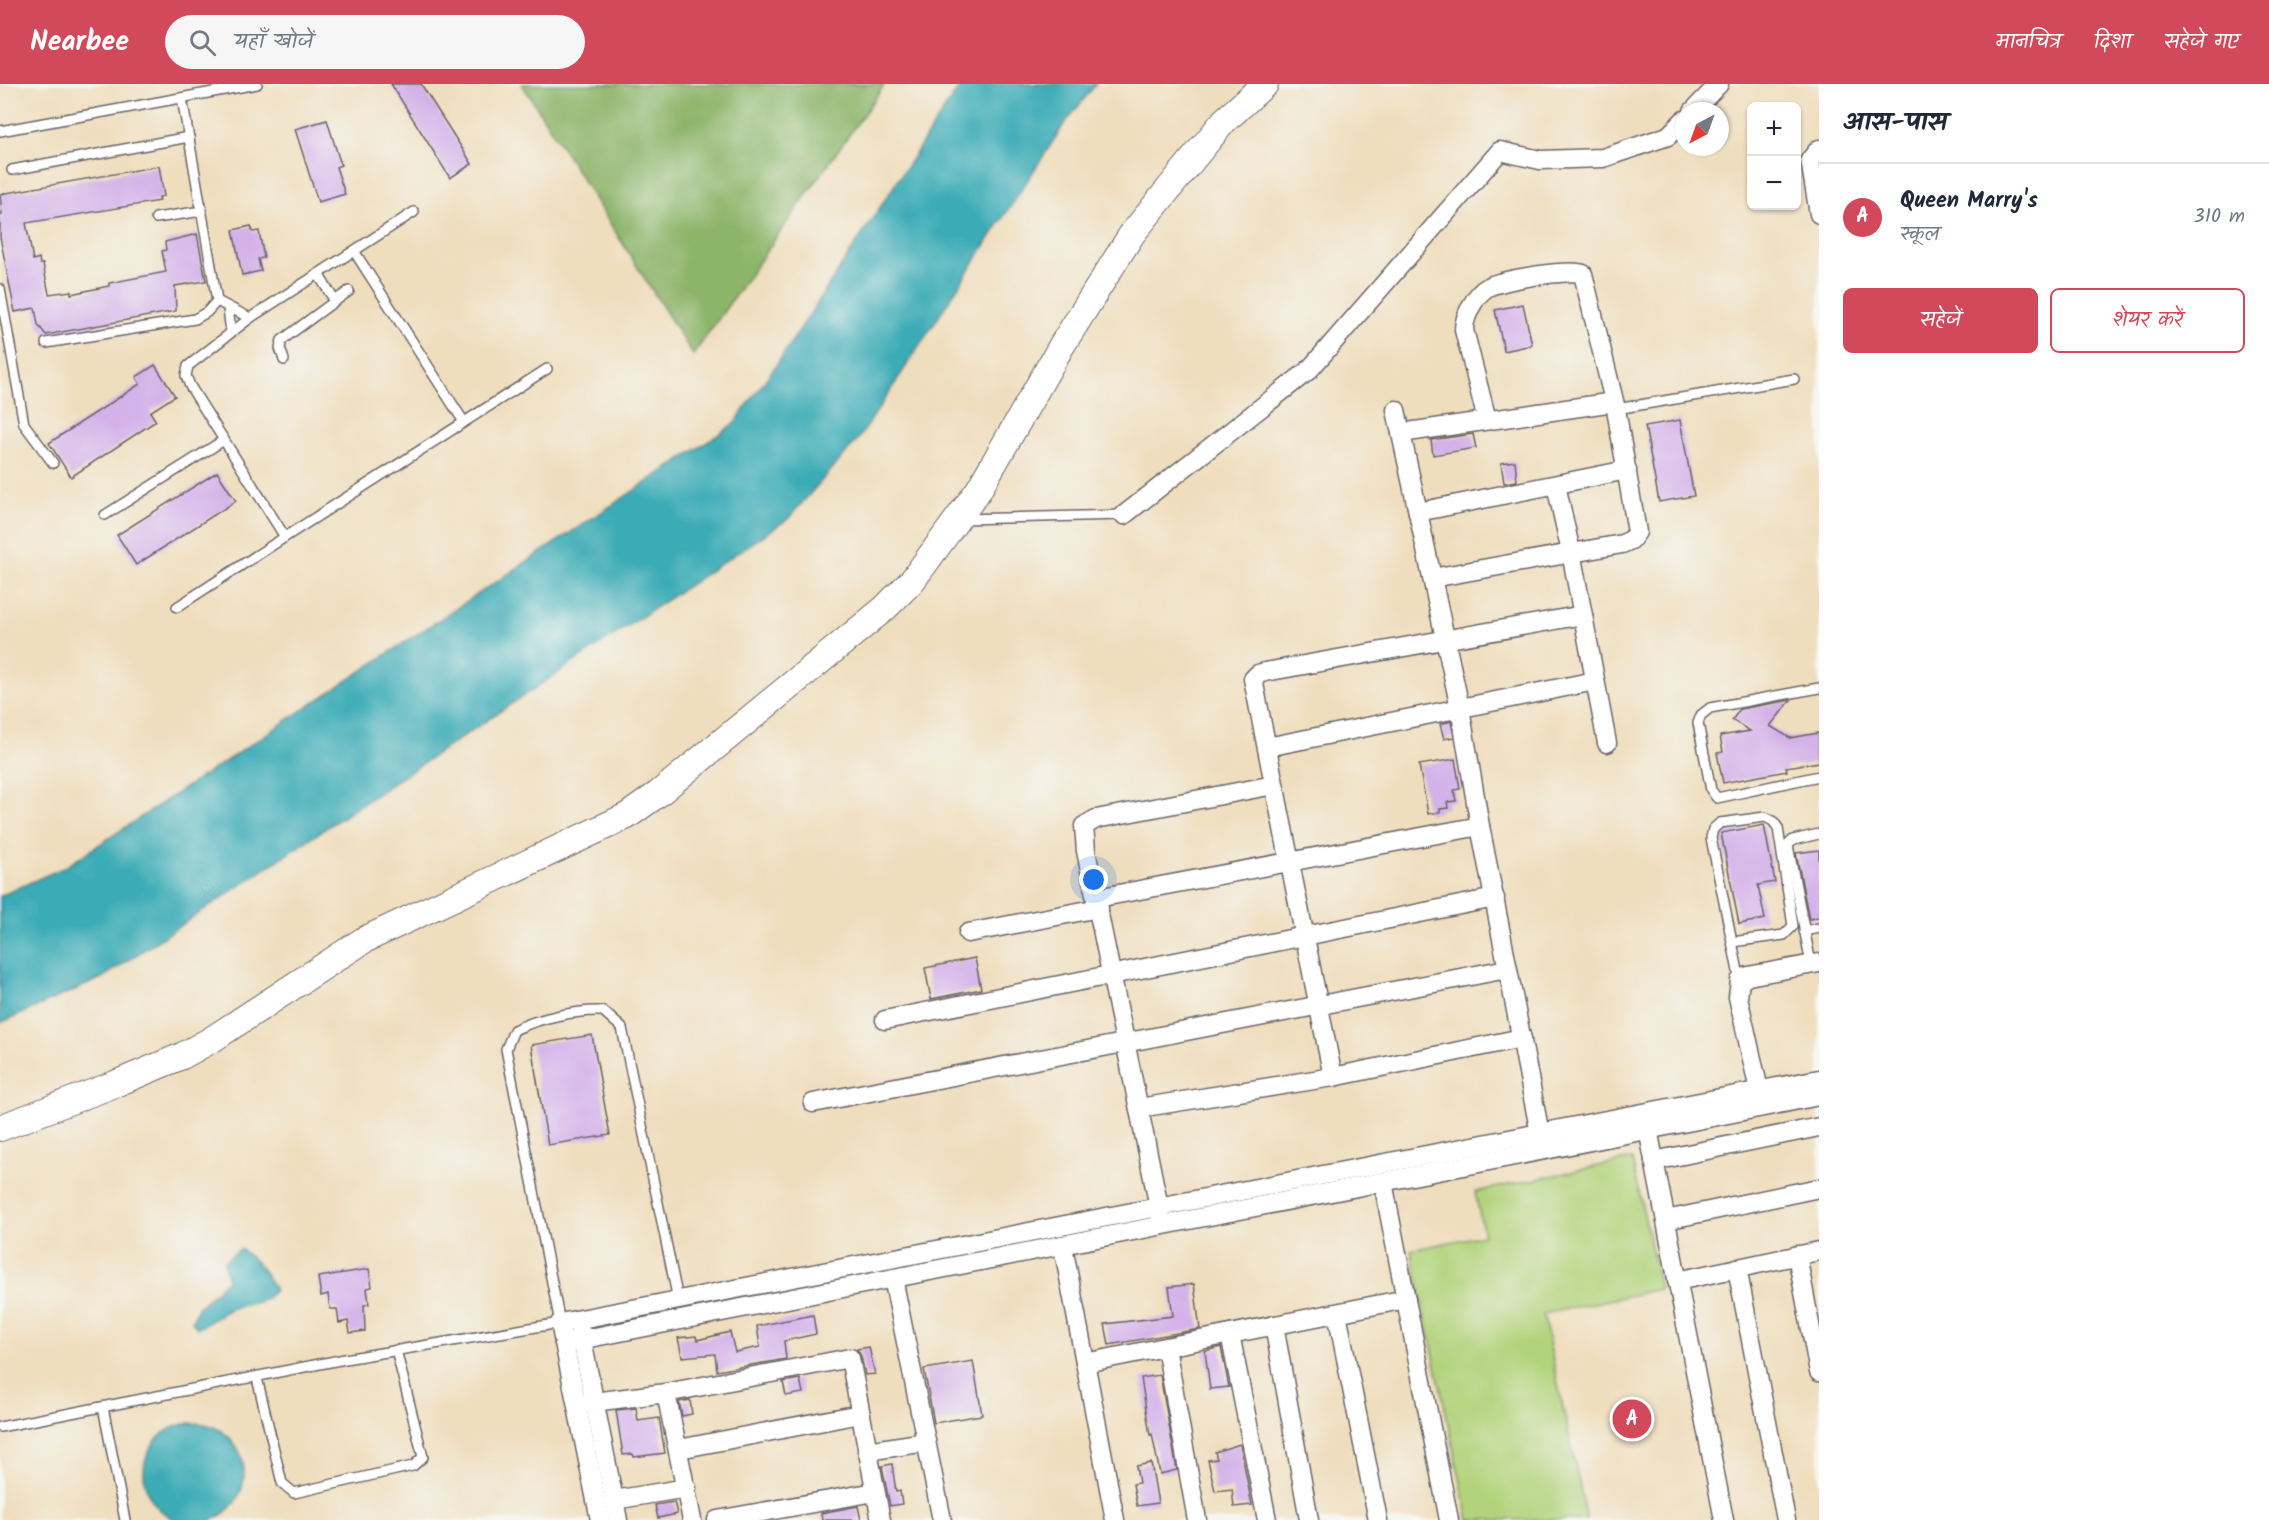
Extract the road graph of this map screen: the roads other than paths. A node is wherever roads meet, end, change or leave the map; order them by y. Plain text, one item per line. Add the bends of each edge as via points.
1 (257, 84) edge
2 (1265, 84) edge
3 (1719, 84) edge
4 (182, 98) junction
5 (1702, 102) edge
6 (1675, 129) edge
7 (0, 131) edge
8 (189, 137) junction
9 (1819, 149) edge
10 (12, 170) dead end
11 (202, 211) junction
12 (414, 212) dead end
13 (1819, 214) edge
14 (156, 218) dead end
15 (354, 251) junction
16 (318, 274) junction
17 (0, 289) edge
18 (349, 291) dead end
19 (217, 301) junction
20 (335, 301) junction
21 (228, 309) junction
22 (250, 318) junction
23 (231, 332) junction
24 (46, 343) dead end
25 (284, 360) dead end
26 (547, 369) dead end
27 (1794, 379) dead end
28 (1615, 405) junction
29 (1396, 410) dead end
30 (1487, 420) junction
31 (464, 422) junction
32 (1401, 433) junction
33 (224, 440) junction
34 (53, 463) dead end
35 (1627, 470) junction
36 (1556, 484) junction
37 (1418, 512) junction
38 (105, 515) dead end
39 (1124, 515) joint
40 (959, 519) junction
41 (285, 537) junction
42 (1571, 552) junction
43 (1432, 578) junction
44 (177, 608) dead end
45 (1583, 615) junction
46 (1445, 640) junction
47 (1595, 681) junction
48 (1819, 688) edge
49 (1460, 708) junction
50 (1607, 743) dead end
51 (1267, 747) junction
52 (1819, 777) edge
53 (1274, 785) junction
54 (1480, 826) junction
55 (1819, 834) edge
56 (1290, 862) junction
57 (1495, 898) junction
58 (1098, 903) junction
59 (1819, 928) edge
60 (1804, 931) junction
61 (968, 933) dead end
62 (1305, 936) junction
63 (1732, 942) junction
64 (1815, 964) edge
65 (1507, 969) junction
66 (1112, 975) junction
67 (1740, 981) junction
68 (1318, 1005) junction
69 (885, 1020) dead end
70 (1522, 1038) junction
71 (1126, 1042) junction
72 (1333, 1077) junction
73 (1819, 1079) edge
74 (1759, 1090) junction
75 (1819, 1096) edge
76 (813, 1103) dead end
77 (1723, 1106) junction
78 (1139, 1108) junction
79 (1819, 1127) edge
80 (0, 1128) edge
81 (1648, 1129) junction
82 (1542, 1140) junction
83 (1654, 1161) junction
84 (1383, 1182) junction
85 (1819, 1188) edge
86 (1159, 1207) junction
87 (1666, 1220) junction
88 (1163, 1225) junction
89 (1063, 1246) junction
90 (1819, 1251) edge
91 (1797, 1256) junction
92 (1737, 1268) junction
93 (893, 1278) junction
94 (1677, 1281) junction
95 (1406, 1299) junction
96 (678, 1300) junction
97 (1337, 1313) junction
98 (569, 1321) junction
99 (1274, 1325) junction
100 (1230, 1334) junction
101 (573, 1341) junction
102 (1166, 1347) junction
103 (396, 1350) junction
104 (1085, 1363) junction
105 (1819, 1372) edge
106 (257, 1377) junction
107 (666, 1393) junction
108 (596, 1401) junction
109 (577, 1405) junction
110 (103, 1407) junction
111 (860, 1414) junction
112 (0, 1427) edge
113 (926, 1442) junction
114 (679, 1449) junction
115 (867, 1451) junction
116 (687, 1488) junction
117 (875, 1492) junction
118 (614, 1500) junction
119 (125, 1520) edge
120 (600, 1520) edge
121 (618, 1520) edge
122 (692, 1520) edge
123 (717, 1520) edge
124 (881, 1520) edge
125 (942, 1520) edge
126 (1115, 1520) edge
127 (1197, 1520) edge
128 (1267, 1520) edge
129 (1309, 1520) edge
130 (1378, 1520) edge
131 (1449, 1520) edge
132 (1724, 1520) edge
133 (1786, 1520) edge

1 - 4 lane
2 - 40 street via 1224,121 1132,234
3 - 5 street
4 - 7 lane
4 - 8 lane
6 - 39 street via 1668,136 1603,158 1540,160 1500,152 1310,370
8 - 10 lane
8 - 11 lane
9 - 13 street via 1810,160
11 - 14 lane
11 - 19 lane
12 - 15 lane
15 - 16 lane
15 - 31 lane
16 - 20 lane
16 - 22 lane
17 - 34 lane via 24,424
18 - 20 lane
19 - 21 lane
19 - 24 lane via 195,319
20 - 25 lane via 282,340
21 - 22 lane
21 - 23 lane
22 - 23 lane
23 - 33 lane via 195,359 186,376
26 - 31 lane
27 - 28 lane
28 - 30 street
28 - 30 street via 1587,281 1583,274 1569,271 1488,287 1466,316 1464,330
28 - 35 street
29 - 32 street
30 - 32 street
31 - 41 lane
32 - 37 street
33 - 38 lane
33 - 41 lane
35 - 36 street
35 - 42 street via 1637,532 1622,544
36 - 37 street
36 - 42 street
37 - 43 street
39 - 40 lane
40 - 80 street via 931,560 885,608 627,816 364,940 182,1056
41 - 44 lane
42 - 43 street
42 - 45 street
43 - 46 street
45 - 46 street
45 - 47 street
46 - 49 street
46 - 51 street via 1258,674 1253,679
47 - 49 street
47 - 50 street
48 - 52 lane via 1710,708 1698,723 1711,790 1717,798
49 - 51 street
49 - 54 street
51 - 53 street
53 - 56 street
53 - 58 street via 1088,822 1083,834
54 - 56 street
54 - 57 street
55 - 60 lane via 1793,840 1788,845
56 - 58 street
56 - 62 street
57 - 62 street
57 - 65 street
58 - 61 street
58 - 66 street
59 - 60 lane
60 - 64 lane
62 - 66 street
62 - 68 street
63 - 63 lane via 1711,838 1713,829 1720,823 1765,817 1778,828 1793,926 1784,935
63 - 67 lane
64 - 67 street via 1748,976
65 - 68 street
65 - 70 street
66 - 69 street
66 - 71 street
67 - 74 street via 1738,997
68 - 71 street
68 - 72 street
70 - 72 street
70 - 82 street
71 - 76 street
71 - 78 street
72 - 78 street
73 - 74 street
74 - 77 street
75 - 77 street
77 - 81 street
77 - 82 street
78 - 86 street
79 - 83 street
81 - 82 street
81 - 83 street
82 - 84 street
82 - 86 street
83 - 87 street
84 - 88 street
84 - 95 street
85 - 87 street
86 - 88 street
86 - 96 street
87 - 94 street
88 - 89 street
89 - 93 street
89 - 104 street
90 - 91 street
91 - 92 street
91 - 105 street
92 - 94 street
92 - 133 street
93 - 101 street
93 - 113 street
94 - 132 street
95 - 97 street
95 - 131 street
96 - 98 street
96 - 98 lane via 622,1028 603,1011 591,1011 524,1025 514,1030 506,1050
97 - 99 street
97 - 130 street
98 - 101 street
98 - 103 lane
99 - 100 street
99 - 129 street
100 - 102 street
100 - 128 street
101 - 108 street
101 - 109 street
102 - 104 street
102 - 127 street
103 - 106 lane
103 - 106 lane via 423,1457 413,1466 294,1493 282,1483
104 - 126 street
106 - 110 lane
107 - 108 street
107 - 111 street via 850,1358
107 - 114 street
108 - 109 street
108 - 118 street
109 - 120 street
110 - 112 lane
110 - 119 lane
111 - 114 street
111 - 115 street
113 - 115 street
113 - 125 street
114 - 116 street
115 - 117 street
116 - 118 street
116 - 122 street
117 - 123 street
117 - 124 street
118 - 121 street

